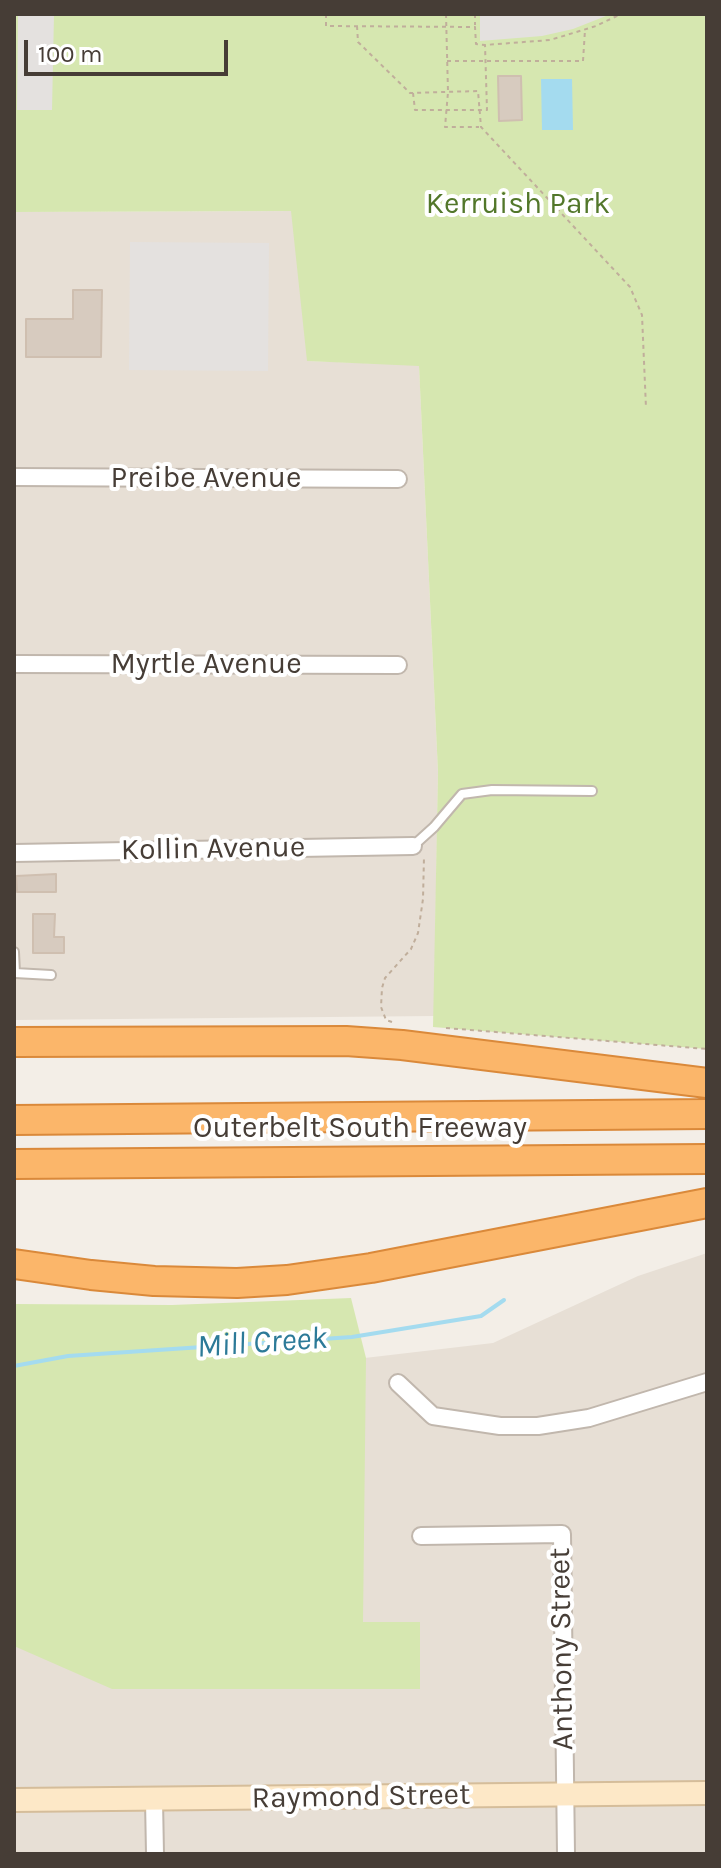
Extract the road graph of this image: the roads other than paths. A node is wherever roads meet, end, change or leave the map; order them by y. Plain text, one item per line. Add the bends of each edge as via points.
1 (14, 477) edge
2 (398, 479) dead end
3 (14, 664) edge
4 (398, 665) dead end
5 (592, 791) dead end
6 (418, 841) joint
7 (14, 853) edge
8 (14, 952) edge
9 (51, 975) dead end
10 (14, 1042) edge
11 (707, 1083) edge
12 (707, 1114) edge
13 (15, 1120) edge
14 (707, 1159) edge
15 (14, 1164) edge
16 (707, 1203) edge
17 (14, 1264) edge
18 (707, 1382) edge
19 (398, 1383) dead end
20 (421, 1536) dead end
21 (707, 1793) edge
22 (565, 1794) junction
23 (14, 1800) edge
24 (154, 1800) junction
25 (155, 1854) edge
26 (566, 1854) edge

1 - 2 street, Preibe Avenue
3 - 4 street, Myrtle Avenue
5 - 6 lane via 462,794
6 - 7 street, Kollin Avenue
8 - 9 lane via 15,973
10 - 11 highway via 360,1041
12 - 13 highway, Outerbelt South Freeway
14 - 15 highway, Outerbelt South Freeway
16 - 17 highway via 287,1280 140,1280
18 - 19 street via 589,1418 538,1426 433,1416
20 - 22 street, Anthony Street via 562,1534
21 - 22 street, Raymond Street
22 - 24 street, Raymond Street
22 - 26 street, Anthony Street
23 - 24 street, Raymond Street
24 - 25 street

